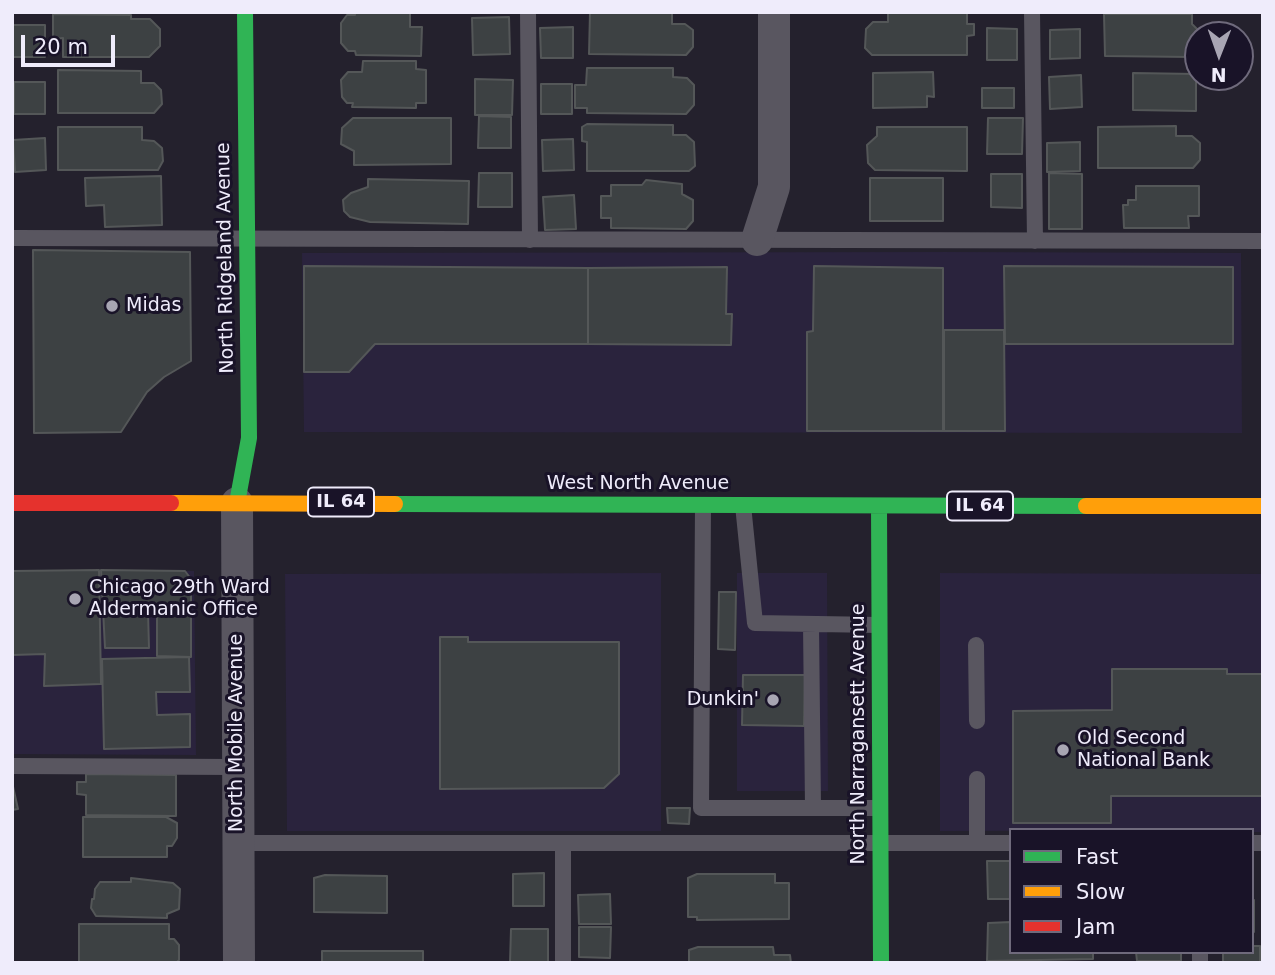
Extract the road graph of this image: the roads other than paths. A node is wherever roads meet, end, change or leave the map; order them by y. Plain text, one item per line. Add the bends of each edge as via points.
1 (245, 12) edge
2 (528, 12) edge
3 (774, 12) edge
4 (1032, 12) edge
5 (12, 238) edge
6 (246, 240) junction
7 (530, 240) junction
8 (757, 240) junction
9 (1035, 241) junction
10 (1263, 241) edge
11 (12, 503) edge
12 (237, 503) junction
13 (704, 505) junction
14 (743, 505) junction
15 (879, 506) junction
16 (1263, 506) edge
17 (811, 624) junction
18 (879, 625) junction
19 (976, 645) dead end
20 (977, 720) dead end
21 (12, 766) edge
22 (237, 767) junction
23 (977, 779) dead end
24 (813, 808) junction
25 (879, 808) junction
26 (237, 843) junction
27 (563, 843) junction
28 (880, 843) junction
29 (977, 843) junction
30 (1009, 843) edge
31 (239, 963) edge
32 (563, 963) edge
33 (880, 963) edge

1 - 6 main road, North Ridgeland Avenue
2 - 7 lane
3 - 8 street via 774,187
4 - 9 lane
5 - 6 lane
6 - 7 lane
6 - 12 main road, North Ridgeland Avenue via 249,438
7 - 8 lane
8 - 9 lane
9 - 10 lane
11 - 12 main road, West North Avenue / IL 64
12 - 13 main road, West North Avenue / IL 64
12 - 22 street, North Mobile Avenue
13 - 14 main road, West North Avenue / IL 64
13 - 24 lane via 701,808
14 - 15 main road, West North Avenue / IL 64
14 - 17 lane via 755,623
15 - 16 main road, West North Avenue / IL 64
15 - 18 main road, North Narragansett Avenue
17 - 18 lane
17 - 24 lane
18 - 25 main road, North Narragansett Avenue
19 - 20 lane
21 - 22 lane
22 - 26 street, North Mobile Avenue
23 - 29 lane
24 - 25 lane
25 - 28 main road, North Narragansett Avenue
26 - 27 lane
26 - 31 street, North Mobile Avenue
27 - 28 lane
27 - 32 lane
28 - 29 lane
28 - 33 main road, North Narragansett Avenue
29 - 30 lane

